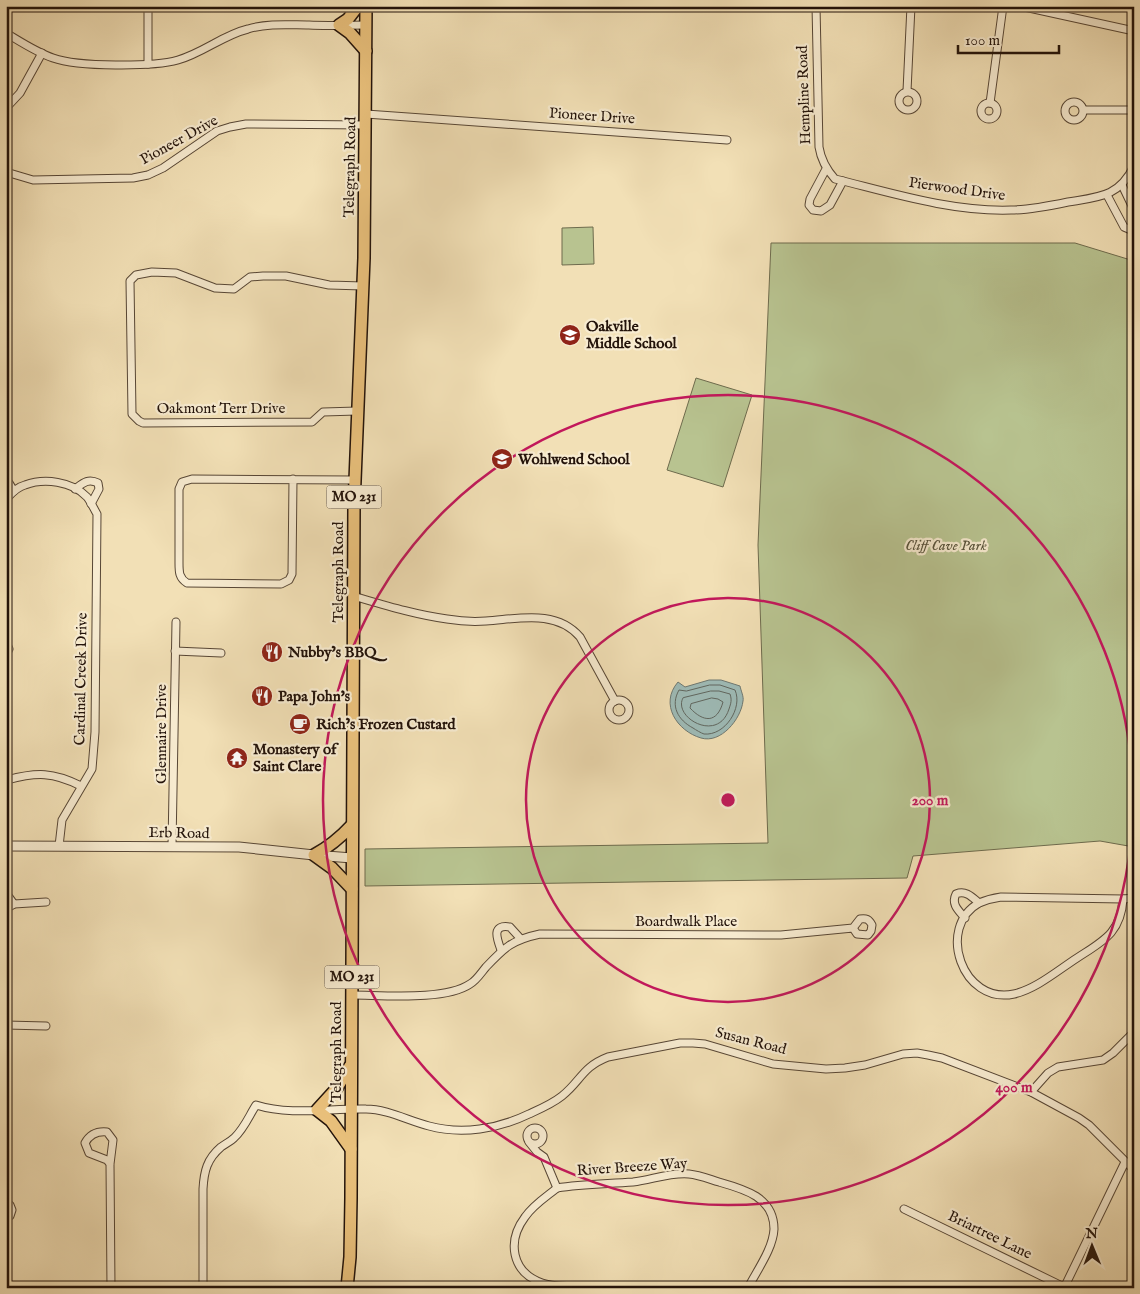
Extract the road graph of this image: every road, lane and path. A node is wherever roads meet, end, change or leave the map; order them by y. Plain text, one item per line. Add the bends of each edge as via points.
1 (148, 6) edge
2 (358, 6) edge
3 (366, 6) edge
4 (816, 6) edge
5 (911, 6) edge
6 (1003, 6) edge
7 (1020, 6) edge
8 (339, 25) junction
9 (366, 25) junction
10 (1134, 31) edge
11 (6, 33) edge
12 (366, 51) junction
13 (42, 54) junction
14 (148, 64) junction
15 (907, 91) dead end
16 (990, 103) dead end
17 (6, 108) edge
18 (1084, 110) dead end
19 (1134, 110) edge
20 (366, 120) junction
21 (727, 140) dead end
22 (1134, 166) edge
23 (826, 169) junction
24 (6, 172) edge
25 (835, 179) joint
26 (843, 181) junction
27 (1122, 184) junction
28 (1107, 195) junction
29 (1134, 210) edge
30 (1134, 229) edge
31 (363, 286) junction
32 (357, 411) junction
33 (293, 480) junction
34 (354, 480) junction
35 (6, 481) edge
36 (75, 489) junction
37 (14, 491) junction
38 (6, 499) edge
39 (91, 504) junction
40 (353, 596) junction
41 (176, 622) dead end
42 (6, 642) edge
43 (175, 650) junction
44 (221, 653) dead end
45 (6, 655) edge
46 (615, 700) dead end
47 (6, 780) edge
48 (6, 785) edge
49 (81, 786) junction
50 (352, 825) junction
51 (6, 846) edge
52 (59, 846) junction
53 (172, 846) junction
54 (314, 856) junction
55 (352, 858) junction
56 (352, 889) junction
57 (6, 894) edge
58 (1123, 898) junction
59 (1134, 898) edge
60 (46, 902) dead end
61 (979, 903) junction
62 (14, 904) junction
63 (6, 909) edge
64 (965, 918) junction
65 (853, 928) dead end
66 (520, 938) junction
67 (501, 950) junction
68 (352, 996) junction
69 (6, 1025) edge
70 (46, 1026) dead end
71 (1134, 1032) edge
72 (351, 1065) junction
73 (1031, 1092) junction
74 (351, 1109) junction
75 (317, 1110) junction
76 (527, 1115) junction
77 (532, 1128) junction
78 (543, 1138) junction
79 (529, 1142) junction
80 (351, 1149) junction
81 (544, 1157) junction
82 (1125, 1162) junction
83 (110, 1164) junction
84 (1134, 1170) edge
85 (557, 1188) junction
86 (6, 1202) edge
87 (904, 1209) dead end
88 (6, 1218) edge
89 (1064, 1287) edge
90 (111, 1288) edge
91 (203, 1288) edge
92 (347, 1288) edge
93 (581, 1288) edge
94 (748, 1288) edge

1 - 14 street
2 - 8 main road
3 - 9 main road, Telegraph Road / MO 231
4 - 23 street, Hempline Road via 819,147
5 - 15 street
6 - 16 street
7 - 10 street
8 - 9 street
8 - 12 main road
8 - 14 street via 249,28 178,60
9 - 12 main road, Telegraph Road / MO 231
11 - 13 street
12 - 20 main road, Telegraph Road / MO 231
13 - 14 street via 77,63
13 - 17 street via 20,93
18 - 19 street
20 - 21 street, Pioneer Drive
20 - 24 street, Pioneer Drive via 230,127 217,131 163,168 133,178 33,180
20 - 31 main road, Telegraph Road / MO 231
22 - 27 street, Pierwood Drive
23 - 25 street, Hempline Road
23 - 26 street via 810,199 813,210 821,211 830,205
25 - 26 street, Pierwood Drive
26 - 28 street, Pierwood Drive via 926,201 980,209 1044,207
27 - 28 street, Pierwood Drive
27 - 29 street
28 - 30 street via 1124,227
31 - 32 main road, Telegraph Road / MO 231
31 - 32 street, Oakmont Terr Drive via 263,276 250,277 234,289 215,288 176,272 136,275 130,281 132,414 139,421 312,422 323,412
32 - 34 main road, Telegraph Road / MO 231
33 - 33 street via 292,574 288,580 281,584 187,583 182,580 179,575 179,489 182,482
33 - 34 street
34 - 40 main road, Telegraph Road / MO 231
35 - 37 street
36 - 37 street via 67,484 39,482 25,484
36 - 39 street
36 - 39 street, Cardinal Creek Drive via 90,480 98,482 99,490
37 - 38 street
39 - 49 street, Cardinal Creek Drive via 97,514 95,732 92,769
40 - 46 street via 446,619 484,622 545,618 560,622 580,637
40 - 50 main road, Telegraph Road / MO 231
41 - 43 street, Glennaire Drive
42 - 45 street via 9,649
43 - 44 street
43 - 53 street, Glennaire Drive
47 - 48 street
47 - 49 street via 30,774 46,775 61,777
49 - 52 street, Cardinal Creek Drive via 62,820
50 - 54 main road via 338,840
50 - 55 main road, Telegraph Road / MO 231
51 - 52 street, Erb Road
52 - 53 street, Erb Road
53 - 54 street, Erb Road via 239,847
54 - 55 street, Erb Road
54 - 56 main road via 332,868
55 - 56 main road, Telegraph Road / MO 231
56 - 68 main road, Telegraph Road / MO 231
57 - 62 street
58 - 59 street
58 - 61 street via 1001,897
58 - 64 street via 1116,928 1102,941 1031,987 1007,995 977,987 965,971 958,950 958,937
60 - 62 street
61 - 64 street
61 - 64 street via 964,892 956,894 954,906
62 - 63 street
65 - 66 street, Boardwalk Place via 781,935 540,934
66 - 67 street, Boardwalk Place
66 - 67 street via 510,927 499,929 496,939
67 - 68 street, Boardwalk Place via 470,984 455,991 436,995
68 - 72 main road, Telegraph Road / MO 231
69 - 70 street
71 - 73 street via 1103,1060 1058,1067
72 - 74 main road, Telegraph Road / MO 231
72 - 75 main road via 337,1088
73 - 76 street, Susan Road via 942,1058 917,1053 826,1069 773,1064 706,1044 680,1043 597,1061 562,1096
73 - 82 street, Susan Road via 1084,1121
74 - 75 street, Susan Road
74 - 76 street, Susan Road via 368,1109 429,1126 465,1130 494,1126
74 - 80 main road, Telegraph Road / MO 231
75 - 80 main road via 331,1121
75 - 91 street, Susan Road via 278,1110 256,1105 234,1139 207,1162 202,1189
76 - 77 street
77 - 78 street via 540,1130
77 - 79 street via 527,1134
78 - 79 street via 538,1144
78 - 81 street, River Breeze Way
79 - 81 street, River Breeze Way
80 - 92 main road, Telegraph Road / MO 231
81 - 85 street, River Breeze Way
82 - 84 street, Susan Road
82 - 89 street
83 - 83 street via 113,1140 107,1132 101,1131 85,1143 89,1153
83 - 90 street
85 - 93 street via 532,1208 518,1227 516,1260 526,1275 543,1284
85 - 94 street, River Breeze Way via 689,1174 746,1189 763,1200 774,1227 771,1245
86 - 88 street via 12,1210
87 - 89 street, Briartree Lane

